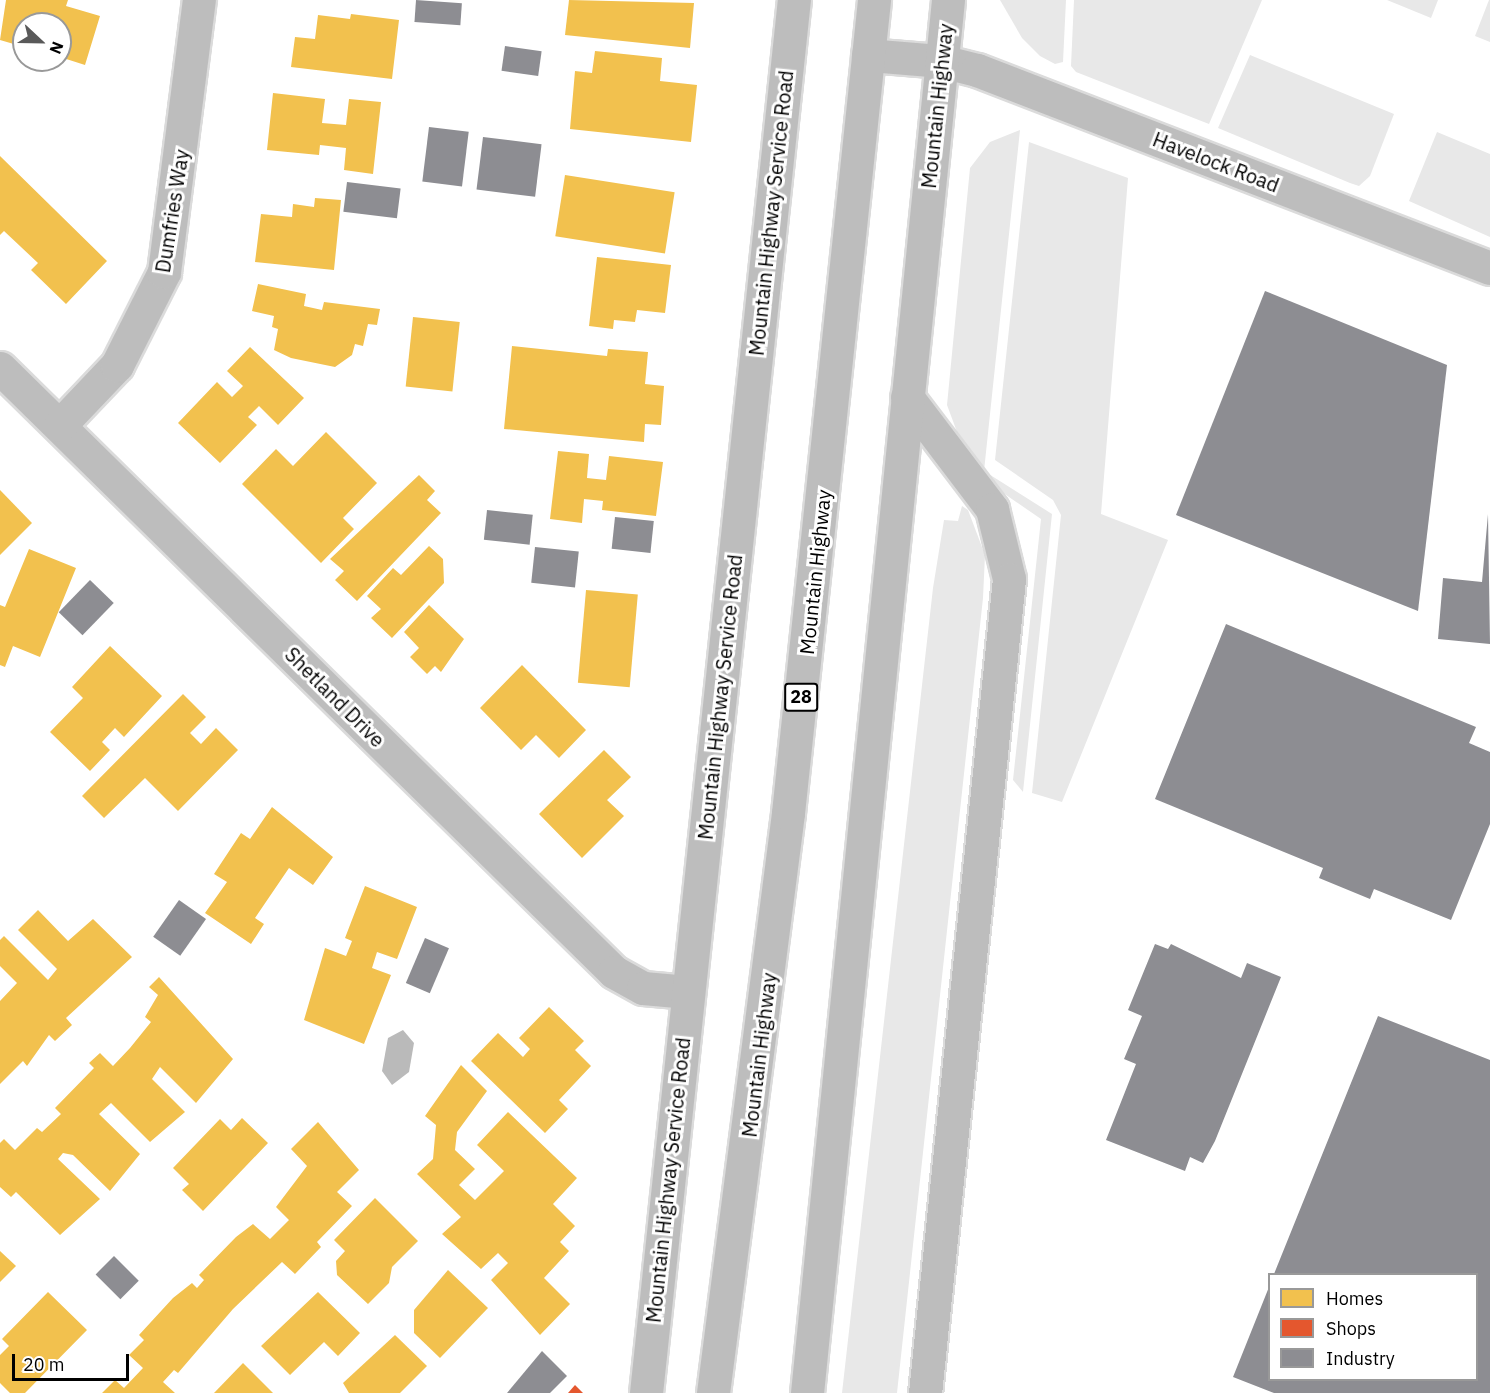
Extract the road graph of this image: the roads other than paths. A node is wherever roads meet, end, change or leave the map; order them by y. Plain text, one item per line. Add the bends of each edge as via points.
1 (199, 0) edge
2 (794, 0) edge
3 (874, 0) edge
4 (948, 0) edge
5 (868, 55) junction
6 (941, 62) junction
7 (1490, 268) edge
8 (0, 368) edge
9 (907, 397) junction
10 (60, 425) junction
11 (688, 992) junction
12 (818, 1320) junction
13 (646, 1393) edge
14 (713, 1393) edge
15 (791, 1393) edge
16 (807, 1393) edge
17 (925, 1393) edge

1 - 10 street, Dumfries Way via 164,272 117,365
2 - 11 street, Mountain Highway Service Road
3 - 5 street, Mountain Highway / 28
4 - 6 street, Mountain Highway
5 - 6 street, Havelock Road
5 - 14 street, Mountain Highway / 28 via 793,767
6 - 7 street, Havelock Road via 977,70
6 - 9 street, Mountain Highway
8 - 10 street, Shetland Drive
9 - 12 street, Mountain Highway
9 - 17 street via 992,509 1010,579
10 - 11 street, Shetland Drive via 614,972 643,988
11 - 13 street, Mountain Highway Service Road
12 - 15 street
12 - 16 street, Mountain Highway

